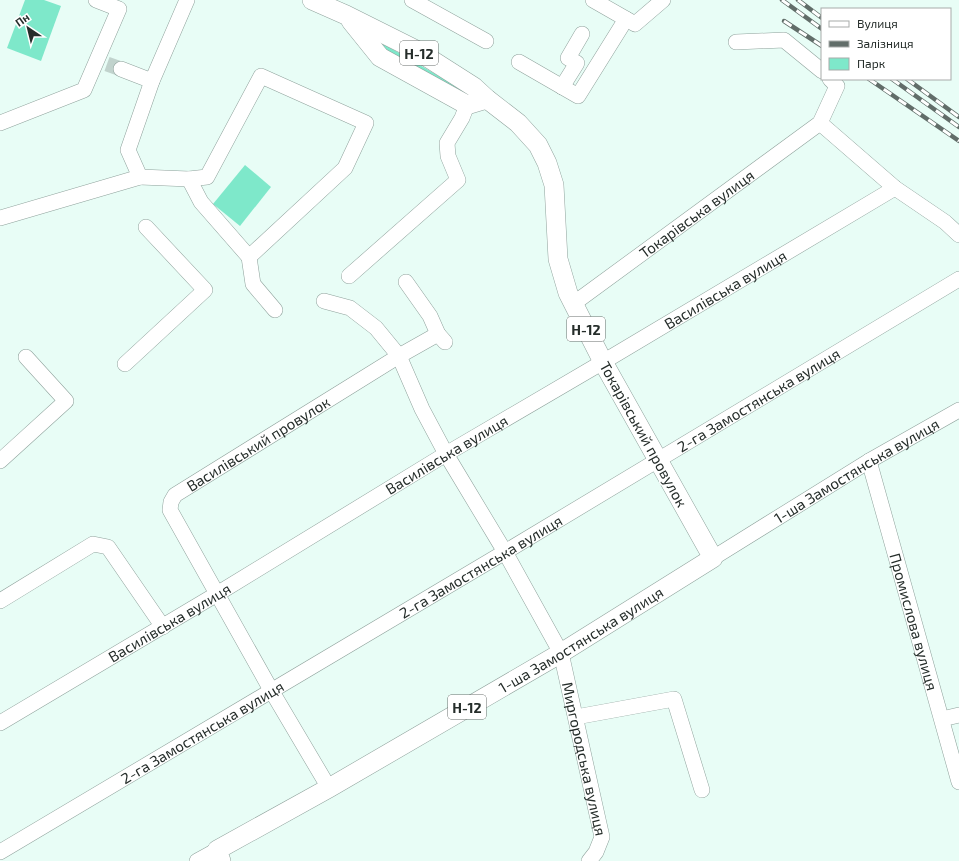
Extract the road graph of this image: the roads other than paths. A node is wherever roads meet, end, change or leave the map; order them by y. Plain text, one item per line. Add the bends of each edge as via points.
1 (96, 0) edge
2 (187, 0) edge
3 (312, 0) edge
4 (412, 0) edge
5 (594, 0) edge
6 (662, 0) edge
7 (346, 15) junction
8 (626, 19) junction
9 (582, 34) dead end
10 (486, 41) dead end
11 (736, 42) dead end
12 (519, 62) dead end
13 (121, 69) tunnel mouth
14 (821, 70) edge
15 (831, 80) edge
16 (152, 81) junction
17 (562, 87) junction
18 (487, 99) junction
19 (467, 106) junction
20 (0, 123) edge
21 (820, 123) junction
22 (140, 177) junction
23 (189, 179) junction
24 (895, 188) junction
25 (0, 218) edge
26 (146, 227) dead end
27 (959, 235) edge
28 (249, 257) junction
29 (349, 276) dead end
30 (959, 279) edge
31 (406, 282) dead end
32 (324, 301) dead end
33 (573, 304) junction
34 (275, 310) dead end
35 (399, 356) junction
36 (26, 357) dead end
37 (603, 362) junction
38 (125, 364) dead end
39 (959, 410) edge
40 (446, 454) junction
41 (658, 459) junction
42 (0, 461) edge
43 (869, 461) junction
44 (505, 552) junction
45 (714, 558) junction
46 (217, 594) junction
47 (0, 601) edge
48 (163, 627) junction
49 (561, 653) junction
50 (271, 690) junction
51 (959, 715) edge
52 (576, 718) junction
53 (942, 719) junction
54 (0, 723) edge
55 (959, 782) edge
56 (329, 788) junction
57 (702, 790) dead end
58 (0, 852) edge
59 (219, 855) edge
60 (197, 861) edge
61 (589, 861) edge

1 - 20 street via 119,9 102,62 84,90
2 - 16 street
3 - 7 main road, Н-12
4 - 10 street
5 - 8 street
6 - 8 street via 635,24
7 - 18 main road, Н-12 via 416,50 474,87
7 - 19 main road via 380,57
8 - 17 street via 578,96
9 - 17 street via 568,58 577,63
11 - 14 street via 784,40
12 - 17 street
13 - 16 street
15 - 21 street via 837,86
16 - 22 street via 128,150
18 - 19 main road
18 - 33 main road, Токарівський провулок / Н-12 via 518,123 538,145 547,163 554,185 558,259
19 - 29 street via 447,143 448,156 458,180
21 - 24 street
21 - 33 street, Токарівська вулиця
22 - 23 street
22 - 25 street
23 - 28 street via 201,202
23 - 28 street via 207,177 261,76 366,124 345,168
24 - 27 street via 945,222
24 - 37 street, Василівська вулиця
26 - 38 street via 205,290
28 - 34 street via 253,284
30 - 41 street, 2-га Замостянська вулиця
31 - 35 street, Василівський провулок via 430,316 441,338
32 - 35 street, Миргородська вулиця via 350,308 376,328
33 - 37 main road, Токарівський провулок / Н-12
35 - 40 street, Миргородська вулиця via 422,409
35 - 46 street, Василівський провулок via 175,495 170,510
36 - 42 street via 66,401
37 - 40 street, Василівська вулиця
37 - 41 main road, Токарівський провулок / Н-12
39 - 43 street, 1-ша Замостянська вулиця
40 - 44 street, Миргородська вулиця
40 - 46 street, Василівська вулиця
41 - 44 street, 2-га Замостянська вулиця
41 - 45 main road, Токарівський провулок / Н-12
43 - 45 street, 1-ша Замостянська вулиця
43 - 53 street, Промислова вулиця
44 - 49 street, Миргородська вулиця
44 - 50 street, 2-га Замостянська вулиця
45 - 49 main road, 1-ша Замостянська вулиця / Н-12
46 - 48 street, Василівська вулиця
46 - 50 street, Василівський провулок
47 - 48 street via 93,544 108,548
48 - 54 street, Василівська вулиця
49 - 52 street, Миргородська вулиця
49 - 56 main road, 1-ша Замостянська вулиця / Н-12
50 - 56 street, Василівський провулок
50 - 58 street, 2-га Замостянська вулиця
51 - 53 street
52 - 57 street via 674,699
52 - 61 street, Миргородська вулиця via 602,837
53 - 55 street, Промислова вулиця
56 - 59 main road, 1-ша Замостянська вулиця / Н-12
59 - 60 street, 1-ша Замостянська вулиця

